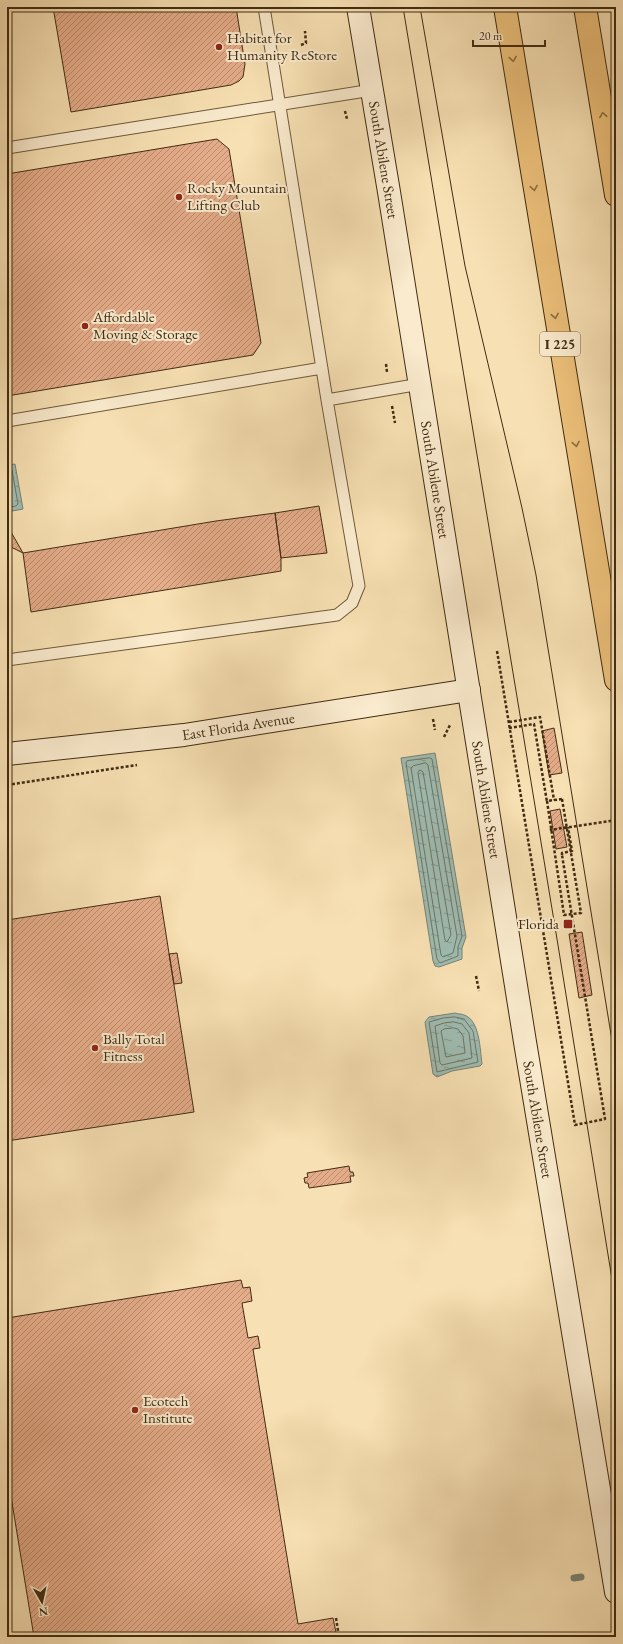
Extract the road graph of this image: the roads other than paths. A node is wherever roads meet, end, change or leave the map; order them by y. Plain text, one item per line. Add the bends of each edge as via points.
1 (264, 7) edge
2 (358, 7) edge
3 (505, 7) edge
4 (585, 7) edge
5 (372, 90) junction
6 (280, 104) junction
7 (7, 148) edge
8 (616, 195) edge
9 (322, 368) junction
10 (420, 384) junction
11 (327, 400) junction
12 (7, 421) edge
13 (7, 660) edge
14 (616, 680) edge
15 (469, 690) junction
16 (7, 754) edge
17 (616, 1592) edge

1 - 6 lane
2 - 5 street, South Abilene Street
3 -> 14 highway, I 225
8 -> 4 highway
5 - 6 lane
5 - 10 street, South Abilene Street
6 - 7 lane
6 - 9 lane
9 - 11 lane
9 - 12 lane
10 - 11 lane
10 - 15 street, South Abilene Street
11 - 13 lane via 359,586 352,603 337,615
15 - 16 street, East Florida Avenue via 184,736
15 - 17 street, South Abilene Street

